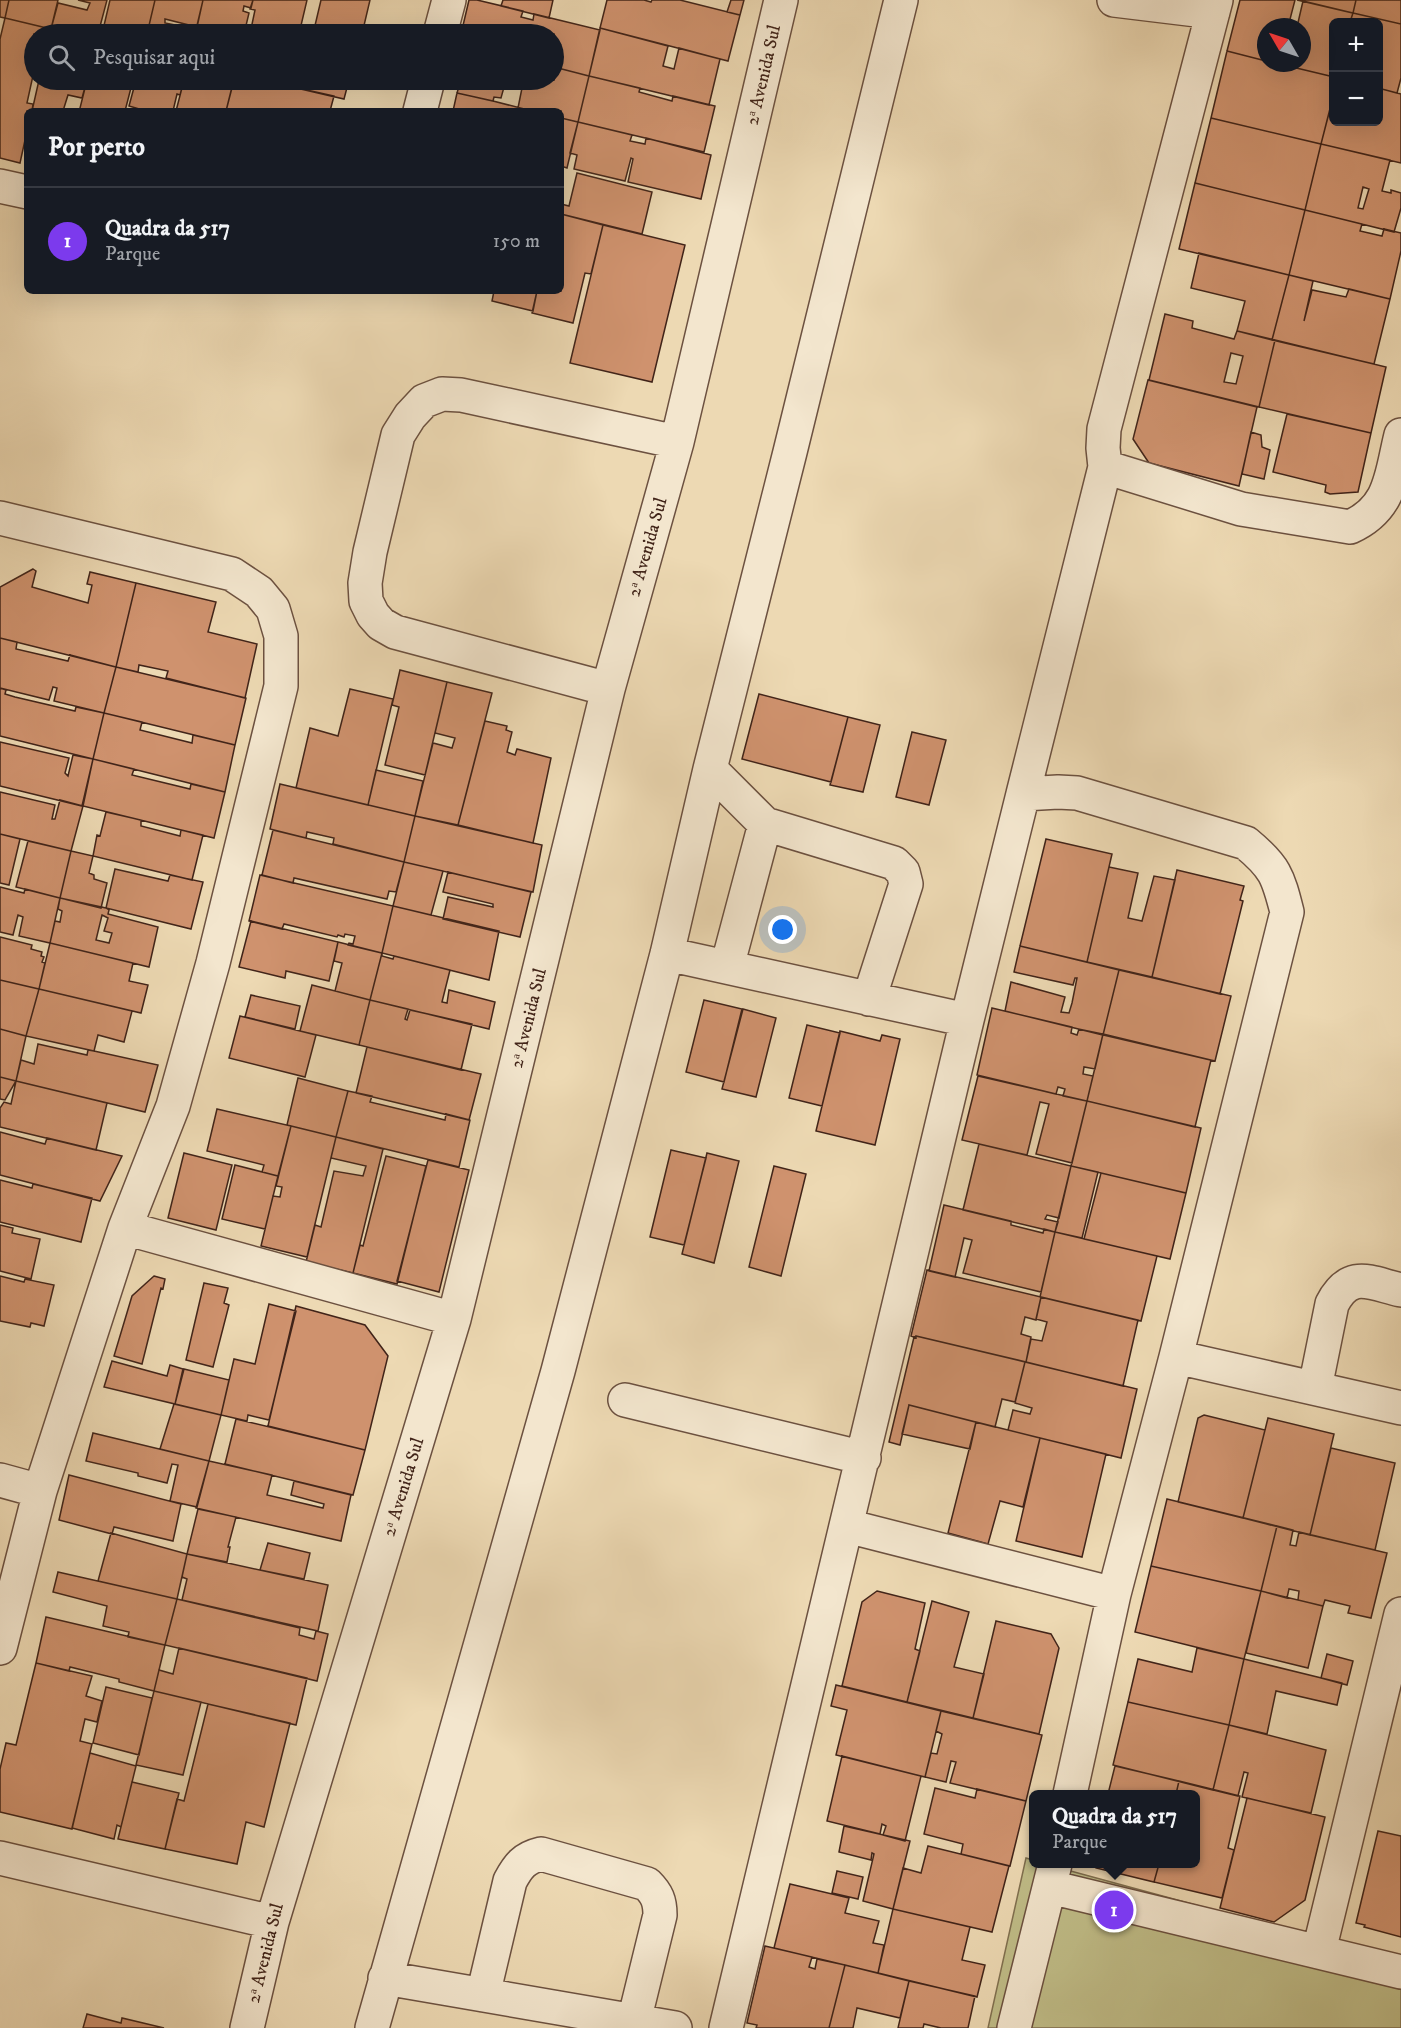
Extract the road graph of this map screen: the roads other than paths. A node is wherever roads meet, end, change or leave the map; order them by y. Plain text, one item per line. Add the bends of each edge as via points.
1 (449, 0) edge
2 (781, 0) edge
3 (901, 0) edge
4 (1118, 0) edge
5 (1215, 6) edge
6 (443, 24) edge
7 (425, 90) edge
8 (421, 108) edge
9 (0, 186) edge
10 (24, 191) edge
11 (1401, 435) edge
12 (677, 442) junction
13 (1105, 467) junction
14 (0, 518) edge
15 (608, 689) junction
16 (710, 769) junction
17 (1023, 794) junction
18 (765, 824) junction
19 (667, 954) junction
20 (727, 967) junction
21 (869, 999) junction
22 (967, 1020) junction
23 (125, 1228) junction
24 (1401, 1290) edge
25 (454, 1319) junction
26 (1176, 1357) junction
27 (1315, 1388) junction
28 (625, 1400) dead end
29 (1401, 1408) edge
30 (864, 1458) junction
31 (0, 1480) edge
32 (40, 1491) junction
33 (847, 1526) junction
34 (1114, 1594) junction
35 (1401, 1614) edge
36 (0, 1648) edge
37 (1071, 1790) edge
38 (0, 1858) edge
39 (1053, 1875) edge
40 (272, 1922) junction
41 (1319, 1951) junction
42 (1401, 1972) edge
43 (386, 1978) junction
44 (483, 1995) junction
45 (634, 2021) junction
46 (247, 2028) edge
47 (372, 2028) edge
48 (675, 2028) edge
49 (726, 2028) edge
50 (1014, 2028) edge

1 - 6 street
2 - 12 street, 2ᵃ Avenida Sul
3 - 16 street
4 - 5 street
5 - 13 street via 1104,429
7 - 8 street
9 - 10 street
11 - 13 street via 1388,490 1379,507 1366,520 1350,527 1241,509
12 - 15 street, 2ᵃ Avenida Sul
12 - 15 street via 452,394 424,400 398,435 365,583 366,601 381,624 395,632
13 - 17 street
14 - 23 street via 232,574 259,592 273,609 281,636 281,686 213,963 172,1106
15 - 25 street, 2ᵃ Avenida Sul
16 - 18 street
16 - 19 street
17 - 22 street
17 - 26 street via 1077,793 1246,843 1266,859 1279,882 1287,912
18 - 20 street
18 - 21 street via 894,864 903,872 906,884
19 - 20 street
19 - 43 street via 558,1371
20 - 21 street
21 - 22 street
22 - 30 street
23 - 25 street
23 - 32 street
24 - 27 street via 1358,1280 1347,1283 1338,1292 1332,1304
25 - 40 street, 2ᵃ Avenida Sul
26 - 27 street
26 - 34 street
27 - 29 street
28 - 30 street
30 - 33 street
31 - 32 street
32 - 36 street
33 - 34 street
33 - 49 street
34 - 37 street
35 - 41 street
38 - 40 street
39 - 41 street
39 - 50 street
40 - 46 street, 2ᵃ Avenida Sul
41 - 42 street
43 - 44 street
43 - 47 street
44 - 45 street
44 - 45 street via 510,1881 518,1866 541,1854 646,1884 657,1894 660,1915
45 - 48 street

